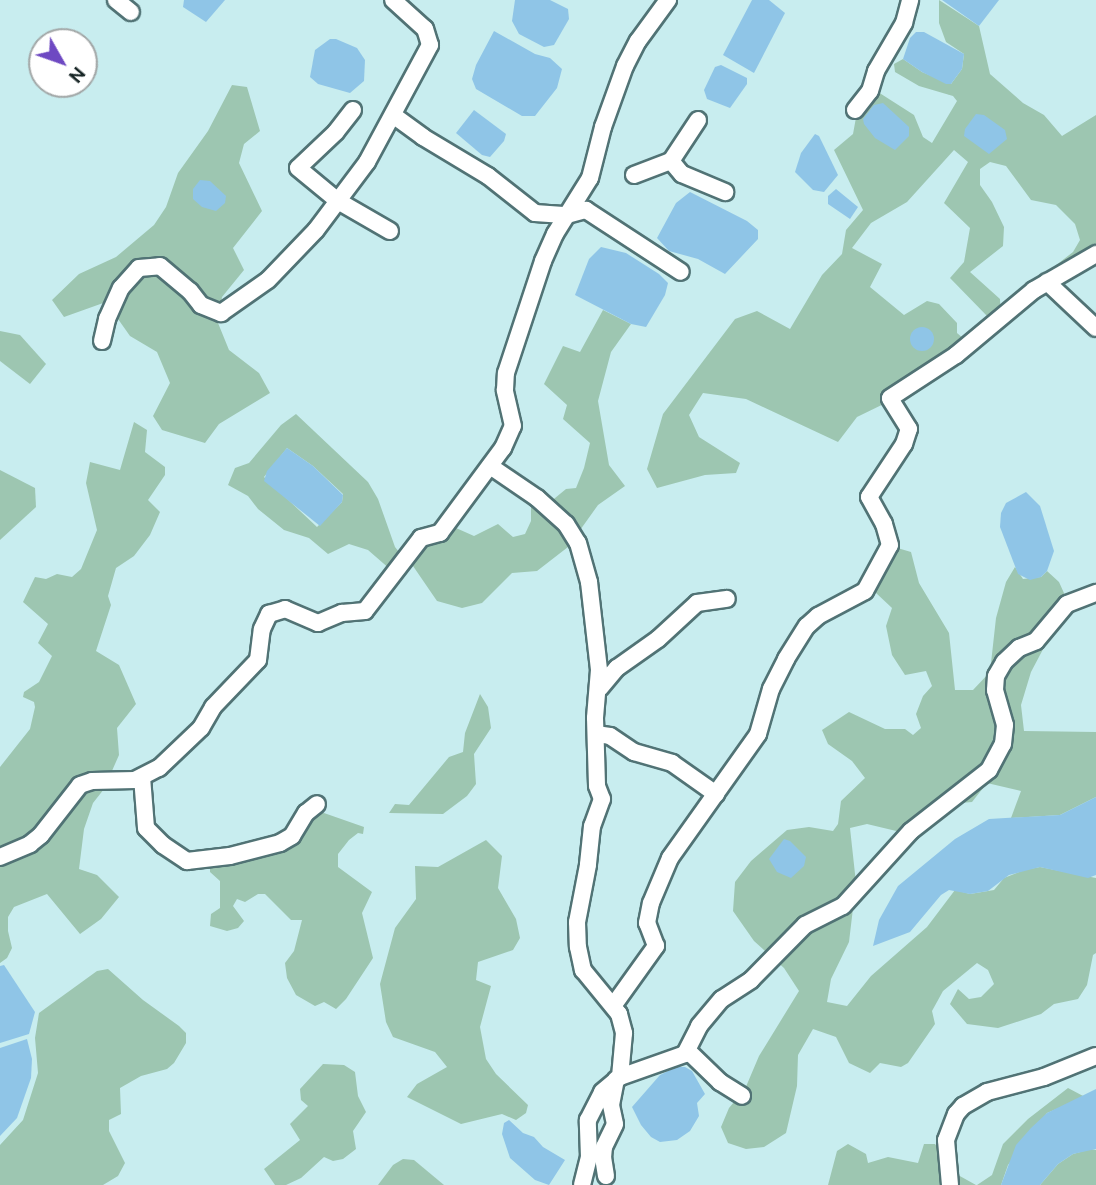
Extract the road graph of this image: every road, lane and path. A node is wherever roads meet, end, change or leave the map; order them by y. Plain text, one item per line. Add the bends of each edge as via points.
1 (116, 0) edge
2 (393, 0) edge
3 (668, 0) edge
4 (910, 0) edge
5 (131, 12) dead end
6 (353, 110) dead end
7 (855, 110) dead end
8 (393, 115) junction
9 (698, 120) dead end
10 (671, 161) junction
11 (634, 175) dead end
12 (724, 192) dead end
13 (338, 201) junction
14 (567, 215) junction
15 (390, 231) dead end
16 (1096, 254) edge
17 (681, 272) dead end
18 (1047, 282) junction
19 (1096, 328) edge
20 (102, 341) dead end
21 (490, 466) junction
22 (1096, 593) edge
23 (727, 599) dead end
24 (600, 688) junction
25 (596, 734) junction
26 (142, 777) junction
27 (716, 793) junction
28 (317, 804) dead end
29 (0, 857) edge
30 (613, 1006) junction
31 (688, 1051) junction
32 (1096, 1056) edge
33 (618, 1078) junction
34 (742, 1097) dead end
35 (606, 1176) dead end
36 (582, 1185) edge
37 (950, 1185) edge

1 - 5 street
2 - 8 street via 425,29 430,45
3 - 14 street via 625,66 590,178
4 - 7 street via 904,23
6 - 13 street via 298,168
8 - 13 street
8 - 14 street via 536,213
9 - 10 street
10 - 11 street
10 - 12 street via 682,174
13 - 15 street
13 - 20 street via 268,280 226,311 209,310 160,266 139,268 121,288
14 - 17 street via 586,210
14 - 21 street via 542,261 506,373 513,426
16 - 18 street
18 - 19 street
18 - 27 street via 956,355 890,398 909,429 869,497 890,545 865,591 825,611 807,626 771,689 761,727
21 - 24 street via 537,498 566,524 578,543 591,595
21 - 26 street via 440,533 421,538 365,611 342,613 318,623 285,609 269,614 258,660 213,707 197,733 159,768
22 - 31 street via 1067,604 1036,641 1004,662 995,690 1004,735 989,770 911,831 843,906 805,925 751,980 722,999 699,1026
23 - 24 street via 697,603 617,667
24 - 25 street
25 - 27 street via 672,763
25 - 30 street via 597,786 602,799 592,826 577,922 578,947 583,970
26 - 28 street via 146,828 187,861 229,856 288,840
26 - 29 street via 80,785 41,835
27 - 30 street via 670,858 650,903 647,923 656,946
30 - 33 street via 625,1033
31 - 33 street
31 - 34 street via 720,1083
32 - 37 street via 1044,1077 987,1092 963,1106 946,1140
33 - 35 street via 611,1105 615,1128 604,1147
33 - 36 street via 590,1111 590,1157

